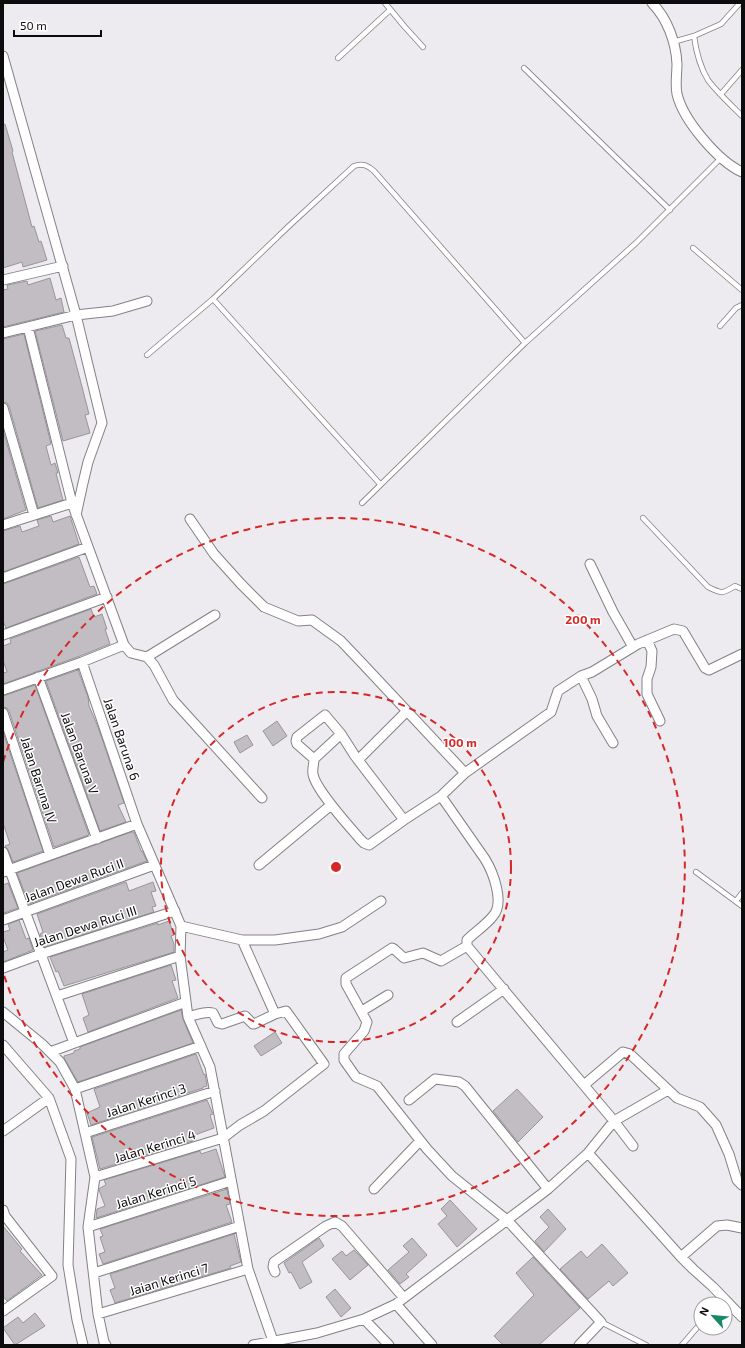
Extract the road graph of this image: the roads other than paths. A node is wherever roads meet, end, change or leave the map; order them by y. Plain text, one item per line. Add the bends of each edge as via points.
1 (385, 3) edge
2 (652, 3) edge
3 (740, 3) edge
4 (390, 10) junction
5 (694, 36) junction
6 (674, 42) junction
7 (423, 47) dead end
8 (3, 56) edge
9 (338, 58) dead end
10 (524, 68) dead end
11 (742, 70) edge
12 (6, 76) edge
13 (722, 94) junction
14 (742, 116) edge
15 (721, 158) junction
16 (742, 172) edge
17 (670, 210) junction
18 (693, 248) dead end
19 (63, 266) junction
20 (3, 280) edge
21 (742, 290) edge
22 (213, 299) junction
23 (147, 301) dead end
24 (742, 305) edge
25 (76, 315) junction
26 (720, 326) dead end
27 (28, 327) junction
28 (3, 333) edge
29 (525, 343) junction
30 (147, 355) dead end
31 (3, 408) edge
32 (380, 484) junction
33 (72, 503) junction
34 (362, 503) dead end
35 (34, 515) junction
36 (76, 515) junction
37 (643, 518) dead end
38 (190, 519) dead end
39 (3, 525) edge
40 (88, 547) junction
41 (590, 564) dead end
42 (3, 578) edge
43 (742, 589) edge
44 (107, 597) junction
45 (216, 615) dead end
46 (3, 634) edge
47 (647, 640) junction
48 (124, 645) junction
49 (633, 647) junction
50 (742, 654) edge
51 (147, 657) junction
52 (82, 662) junction
53 (582, 676) junction
54 (38, 677) junction
55 (3, 690) edge
56 (407, 711) junction
57 (3, 713) edge
58 (660, 721) dead end
59 (341, 734) junction
60 (612, 743) dead end
61 (314, 759) junction
62 (358, 760) junction
63 (465, 773) junction
64 (441, 796) junction
65 (262, 798) dead end
66 (331, 805) junction
67 (404, 820) junction
68 (137, 824) junction
69 (97, 838) junction
70 (3, 852) edge
71 (50, 855) junction
72 (154, 865) junction
73 (259, 866) dead end
74 (6, 871) edge
75 (696, 872) dead end
76 (742, 893) edge
77 (381, 902) dead end
78 (736, 902) junction
79 (742, 906) edge
80 (175, 910) junction
81 (25, 912) junction
82 (3, 920) edge
83 (180, 926) junction
84 (242, 940) junction
85 (467, 946) junction
86 (41, 954) junction
87 (180, 956) junction
88 (3, 968) edge
89 (504, 989) junction
90 (388, 995) dead end
91 (57, 996) junction
92 (186, 1002) junction
93 (3, 1012) edge
94 (362, 1012) junction
95 (275, 1014) junction
96 (188, 1017) junction
97 (457, 1022) dead end
98 (74, 1043) junction
99 (3, 1045) edge
100 (201, 1046) junction
101 (50, 1052) junction
102 (584, 1085) junction
103 (75, 1089) junction
104 (668, 1090) junction
105 (215, 1091) junction
106 (49, 1098) junction
107 (409, 1100) dead end
108 (614, 1121) junction
109 (3, 1131) edge
110 (85, 1133) junction
111 (223, 1138) junction
112 (420, 1141) junction
113 (633, 1146) dead end
114 (588, 1153) junction
115 (95, 1178) junction
116 (231, 1181) junction
117 (742, 1185) edge
118 (374, 1189) dead end
119 (548, 1189) junction
120 (4, 1214) edge
121 (507, 1220) junction
122 (88, 1226) junction
123 (240, 1226) junction
124 (742, 1228) edge
125 (681, 1257) junction
126 (248, 1269) junction
127 (275, 1272) dead end
128 (94, 1273) junction
129 (716, 1296) edge
130 (404, 1298) junction
131 (396, 1304) junction
132 (733, 1310) edge
133 (3, 1311) edge
134 (98, 1314) junction
135 (742, 1317) edge
136 (364, 1319) junction
137 (601, 1322) junction
138 (693, 1332) edge
139 (272, 1342) junction
140 (83, 1345) edge
141 (106, 1345) edge
142 (253, 1345) edge
143 (389, 1345) edge
144 (432, 1345) edge
145 (579, 1345) edge
146 (646, 1345) edge
147 (682, 1345) edge

1 - 4 lane
2 - 6 street via 667,22
3 - 5 lane via 721,24
4 - 7 lane
4 - 9 lane
5 - 6 lane
5 - 13 lane via 696,50 708,81
6 - 15 street via 677,63 676,88 681,105 693,126
8 - 12 street
10 - 17 lane
11 - 13 lane
12 - 19 street
13 - 14 lane
15 - 16 street
15 - 17 lane
17 - 29 lane
18 - 21 lane
19 - 20 street
19 - 25 street
22 - 29 lane via 354,166 360,164 374,171
22 - 30 lane
22 - 32 lane
23 - 25 street via 113,311
24 - 26 lane
25 - 27 street
25 - 36 street via 102,423 88,462
27 - 28 street
27 - 33 street
29 - 32 lane
31 - 35 street
32 - 34 lane
33 - 35 street
33 - 36 street
35 - 39 street
36 - 40 street
37 - 43 lane via 708,587 720,592 726,592 735,586
38 - 56 street via 214,554 264,607 298,621 312,620 341,642
40 - 42 street
40 - 44 street
41 - 49 street
44 - 46 street
44 - 48 street
45 - 51 street
47 - 49 street
47 - 50 street via 674,629 680,630 686,634 705,668 709,670
47 - 58 street via 652,650 651,667 646,679 647,694
48 - 51 street via 132,654
48 - 52 street
49 - 53 street
51 - 65 street via 173,700
52 - 54 street
52 - 68 street, Jalan Baruna 6
53 - 60 street via 597,716
53 - 63 street via 558,692 551,712
54 - 55 street
54 - 69 street, Jalan Baruna V
56 - 62 street
56 - 63 street
57 - 71 street, Jalan Baruna IV
59 - 61 street
59 - 61 street via 324,715 297,737 297,744
59 - 62 street
61 - 66 street via 315,782
62 - 67 street
63 - 64 street
64 - 67 street
64 - 85 street via 485,859 496,884 498,905 494,916 467,940
66 - 67 street via 360,839 369,845
66 - 73 street
68 - 69 street
68 - 72 street, Jalan Baruna 6
69 - 71 street
70 - 74 street
71 - 74 street
72 - 80 street, Jalan Baruna 6
72 - 81 street, Jalan Dewa Ruci II
74 - 81 street
75 - 78 lane
76 - 78 lane
77 - 84 street via 342,927 319,934 275,940
78 - 79 lane
80 - 83 street, Jalan Baruna 6
80 - 86 street, Jalan Dewa Ruci III
81 - 82 street, Jalan Dewa Ruci II
81 - 86 street
83 - 84 street
83 - 87 street, Jalan Baruna 6
84 - 95 street
85 - 89 street
85 - 94 street via 441,961 423,953 405,959 392,948 346,978 346,984
86 - 88 street, Jalan Dewa Ruci III
86 - 91 street
87 - 91 street
87 - 92 street, Jalan Baruna 6
89 - 97 street
89 - 102 street
90 - 94 street
91 - 98 street
92 - 96 street, Jalan Baruna 6
92 - 98 street
93 - 101 street
94 - 112 street via 367,1022 366,1027 344,1054 344,1060 356,1077 377,1086
95 - 96 street via 252,1024 245,1016 218,1023 210,1012
95 - 111 street via 289,1012 324,1064 264,1111
96 - 100 street, Jalan Baruna 6
98 - 101 street
99 - 106 street
100 - 103 street
100 - 105 street, Jalan Baruna 6 via 210,1067
101 - 103 street via 60,1062
102 - 104 street via 623,1052 630,1054
102 - 108 street
103 - 110 street
104 - 108 street
104 - 117 street via 677,1098 700,1107 716,1125 737,1180
105 - 110 street, Jalan Kerinci 3
105 - 111 street, Jalan Baruna 6
106 - 109 street
106 - 140 street via 71,1159 68,1265
107 - 119 street via 435,1079 459,1082 465,1086
108 - 113 street
108 - 114 street
110 - 115 street
111 - 115 street, Jalan Kerinci 4
111 - 116 street, Jalan Baruna 6
112 - 118 street
112 - 121 street via 452,1176
114 - 119 street
114 - 125 street
115 - 122 street
116 - 122 street, Jalan Kerinci 5
116 - 123 street, Jalan Baruna 6
119 - 121 street
120 - 133 street via 52,1276
121 - 130 street
121 - 137 street
122 - 128 street
123 - 126 street, Jalan Baruna 6
123 - 128 street
124 - 125 street via 717,1226
125 - 129 street
126 - 134 street, Jaian Kerinci 7
126 - 139 street, Jalan Baruna 6
127 - 130 street via 274,1262 335,1222 342,1226
128 - 134 street
130 - 131 street
131 - 136 street
131 - 144 street
132 - 135 street
134 - 141 street
136 - 139 street via 317,1333
136 - 143 street
137 - 145 street
137 - 146 lane
138 - 147 lane
139 - 142 street

